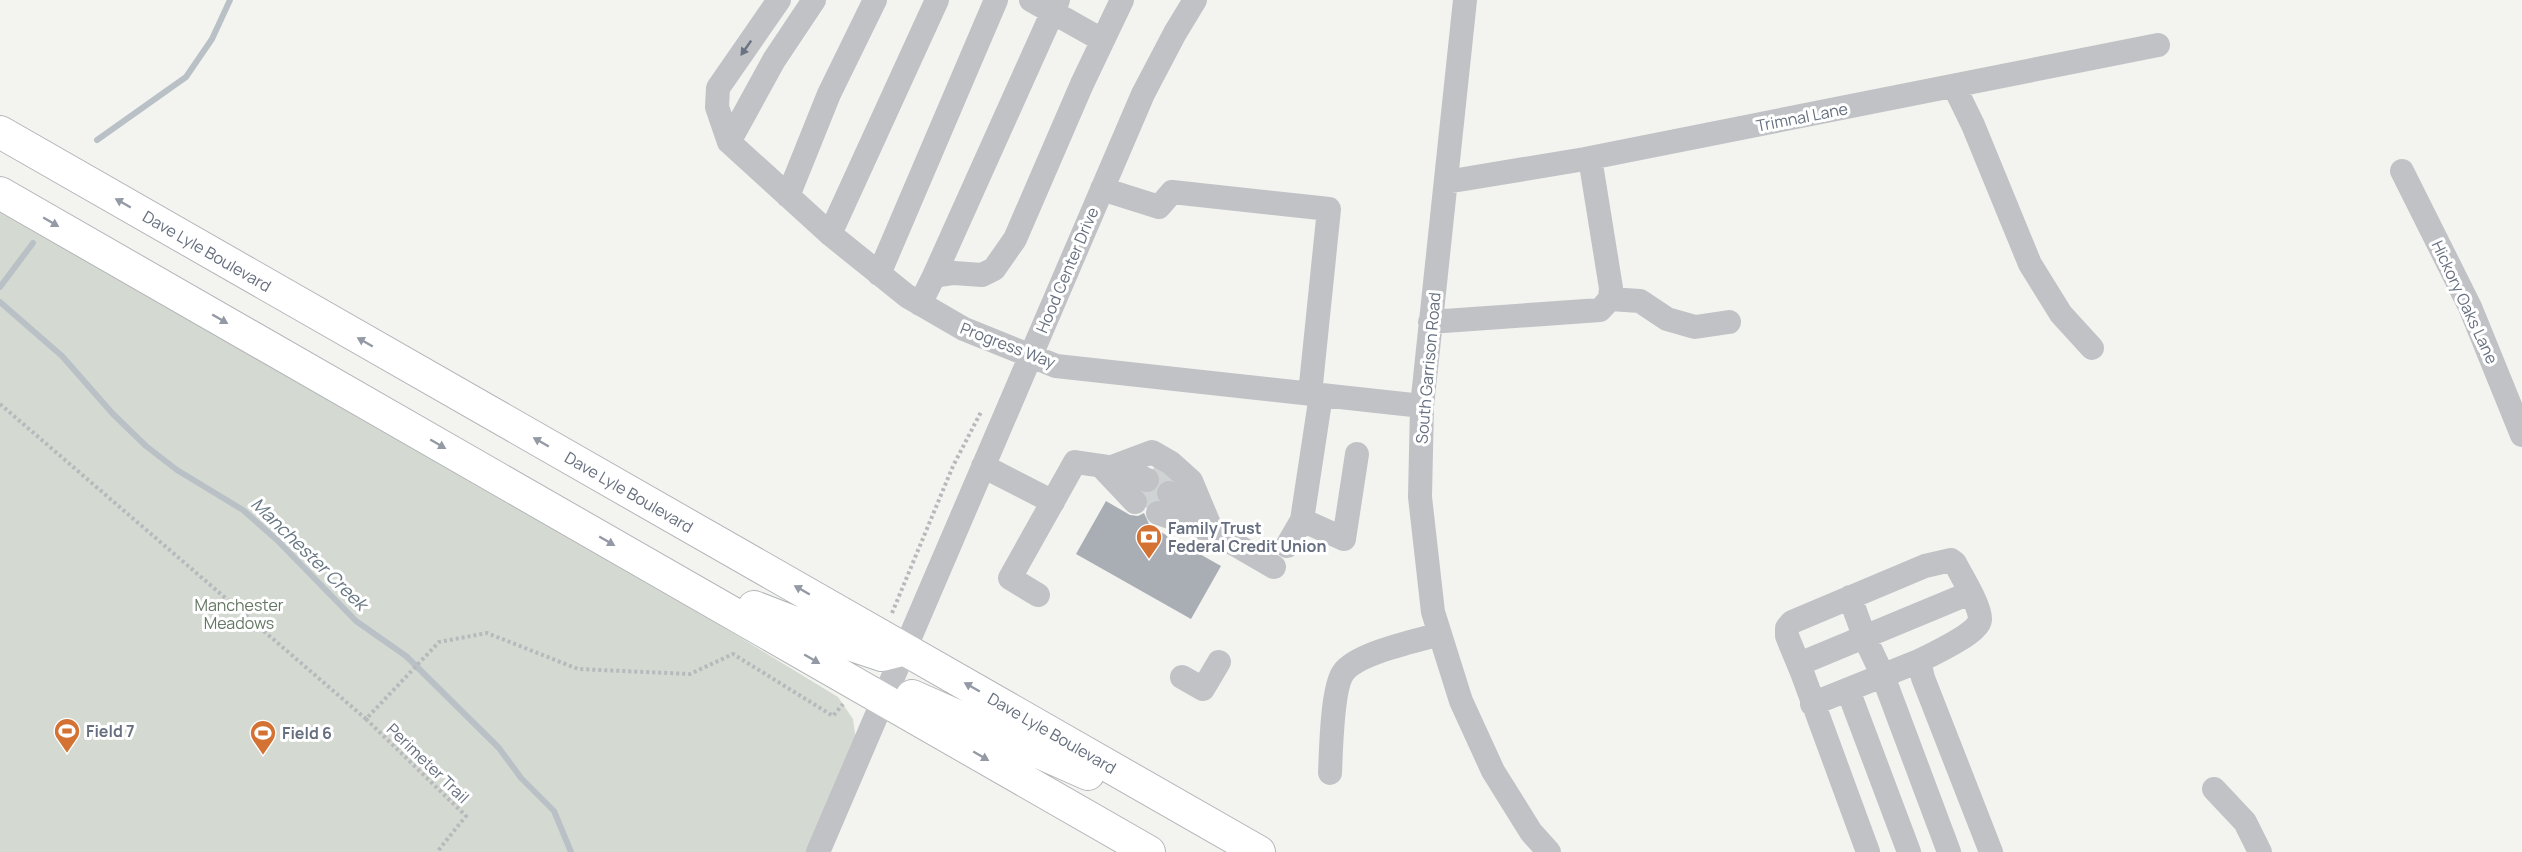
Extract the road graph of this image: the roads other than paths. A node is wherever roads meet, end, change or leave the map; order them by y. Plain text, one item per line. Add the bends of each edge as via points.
1 (780, 0) edge
2 (814, 0) edge
3 (875, 0) edge
4 (937, 0) edge
5 (996, 0) edge
6 (1122, 0) edge
7 (1195, 0) edge
8 (1465, 0) edge
9 (1047, 4) edge
10 (1102, 40) junction
11 (2158, 45) dead end
12 (1954, 86) junction
13 (0, 132) edge
14 (729, 142) junction
15 (1590, 158) junction
16 (2402, 171) dead end
17 (1446, 182) junction
18 (1102, 189) junction
19 (0, 193) edge
20 (788, 196) junction
21 (830, 234) junction
22 (879, 273) junction
23 (934, 276) junction
24 (1610, 299) junction
25 (920, 304) junction
26 (1431, 322) junction
27 (1729, 322) dead end
28 (2092, 348) dead end
29 (1030, 356) junction
30 (1315, 394) junction
31 (1422, 406) junction
32 (2522, 435) edge
33 (1357, 454) dead end
34 (983, 466) junction
35 (1106, 466) junction
36 (1144, 486) tunnel mouth
37 (1166, 498) tunnel mouth
38 (1053, 502) junction
39 (1302, 520) junction
40 (1212, 531) junction
41 (1287, 546) dead end
42 (1274, 567) dead end
43 (658, 570) junction
44 (1970, 593) junction
45 (1038, 595) dead end
46 (1850, 597) junction
47 (1440, 634) junction
48 (1864, 636) junction
49 (905, 648) junction
50 (1920, 661) junction
51 (1219, 662) dead end
52 (1799, 664) junction
53 (1883, 675) junction
54 (1182, 677) dead end
55 (888, 688) junction
56 (1848, 690) junction
57 (1812, 704) junction
58 (1330, 773) dead end
59 (2214, 789) dead end
60 (1253, 849) edge
61 (818, 852) edge
62 (1149, 852) edge
63 (1549, 852) edge
64 (1868, 852) edge
65 (1909, 852) edge
66 (1949, 852) edge
67 (1990, 852) edge
68 (2260, 852) edge

1 -> 14 street via 718,88 717,107
2 - 14 street via 774,60
3 - 20 street via 829,94
4 - 21 street
5 - 22 street
6 - 10 street
7 - 18 street, Hood Center Drive via 1143,94
8 - 17 street, South Garrison Road
9 - 10 street
9 - 23 street
10 - 23 street via 1015,239 994,269 982,275
11 - 12 street, Trimnal Lane
12 - 15 street, Trimnal Lane
12 - 28 street via 2030,264 2061,314
49 -> 13 main road, Dave Lyle Boulevard
14 - 20 street, Progress Way
15 - 17 street, Trimnal Lane
15 - 24 street
16 - 32 street, Hickory Oaks Lane via 2470,307
17 - 26 street, South Garrison Road
18 - 29 street, Hood Center Drive
18 - 30 street via 1160,207 1172,192 1329,209
19 -> 43 main road
20 - 21 street, Progress Way
21 - 22 street, Progress Way
22 - 25 street, Progress Way
23 - 25 street
24 - 26 street via 1600,310
24 - 27 street via 1640,301 1667,319 1695,327
25 - 29 street, Progress Way via 964,329
26 - 31 street, South Garrison Road
29 - 30 street, Progress Way via 1056,366
29 - 34 street, Hood Center Drive
30 - 31 street, Progress Way
30 - 39 street
31 - 47 street, South Garrison Road via 1420,497 1433,612
33 - 39 street via 1344,539
34 - 38 street
34 - 49 street, Hood Center Drive
35 - 36 street via 1123,469
35 - 38 street via 1075,462
35 - 40 street via 1152,452 1170,463 1191,481
37 - 40 street
38 - 45 street via 1010,578
39 - 41 street
40 - 42 street
43 - 49 main road via 882,655
43 -> 55 main road via 856,684
44 - 46 street via 1955,563 1945,560
44 - 48 street
44 - 50 street via 1980,624
46 - 48 street
46 - 52 street via 1792,622 1786,636
47 - 58 street via 1358,659 1342,673 1334,712
47 - 63 street, South Garrison Road via 1461,701 1493,771 1531,832
48 - 52 street
48 - 53 street
49 - 55 street, Hood Center Drive
60 -> 49 main road, Dave Lyle Boulevard
50 - 53 street
50 - 67 street via 1923,678
51 - 54 street via 1203,689
52 - 57 street
53 - 56 street
53 - 66 street
55 - 60 main road via 891,695 912,696
55 - 61 street, Hood Center Drive
55 -> 62 main road
56 - 57 street
56 - 65 street
57 - 64 street
59 - 68 street via 2246,822

